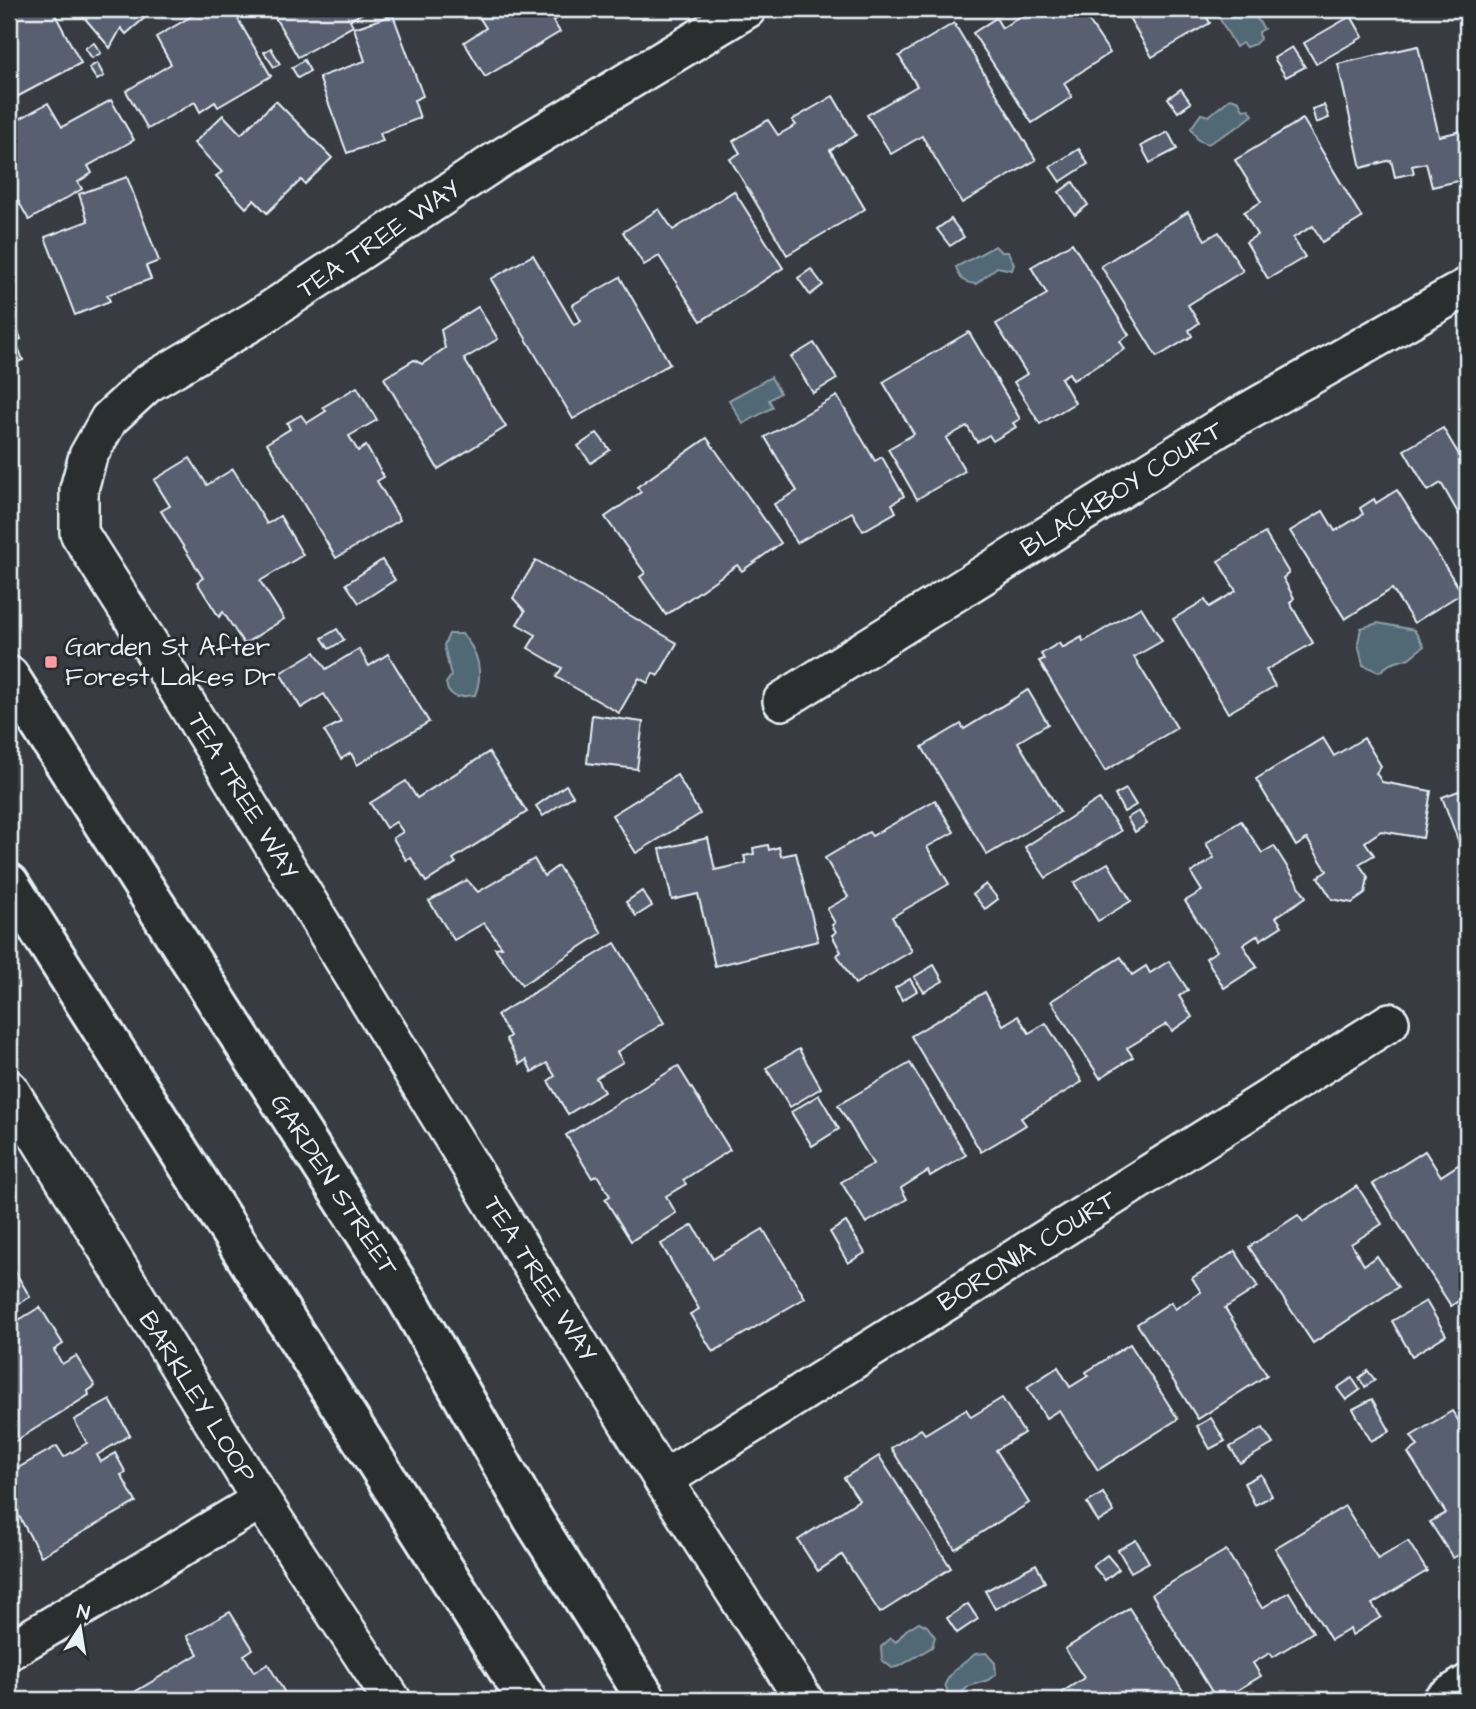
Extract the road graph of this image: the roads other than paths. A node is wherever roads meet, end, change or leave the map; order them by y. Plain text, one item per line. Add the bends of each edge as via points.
1 (747, 9) edge
2 (1467, 287) edge
3 (9, 676) edge
4 (782, 701) dead end
5 (9, 883) edge
6 (1390, 1021) dead end
7 (9, 1089) edge
8 (663, 1480) junction
9 (261, 1500) junction
10 (9, 1651) edge
11 (1467, 1684) edge
12 (392, 1700) edge
13 (527, 1700) edge
14 (647, 1700) edge
15 (804, 1700) edge
16 (1442, 1700) edge

1 - 8 street, TEA TREE WAY via 496,161 257,319 147,384 109,419 88,456 79,489 79,533
2 - 4 street, BLACKBOY COURT via 1217,429
3 - 14 main road, GARDEN STREET via 408,1300 533,1519
5 - 13 main road
6 - 8 street, BORONIA COURT
7 - 9 street, BARKLEY LOOP
8 - 15 street, TEA TREE WAY
9 - 10 street
9 - 12 street, BARKLEY LOOP
11 - 16 street

